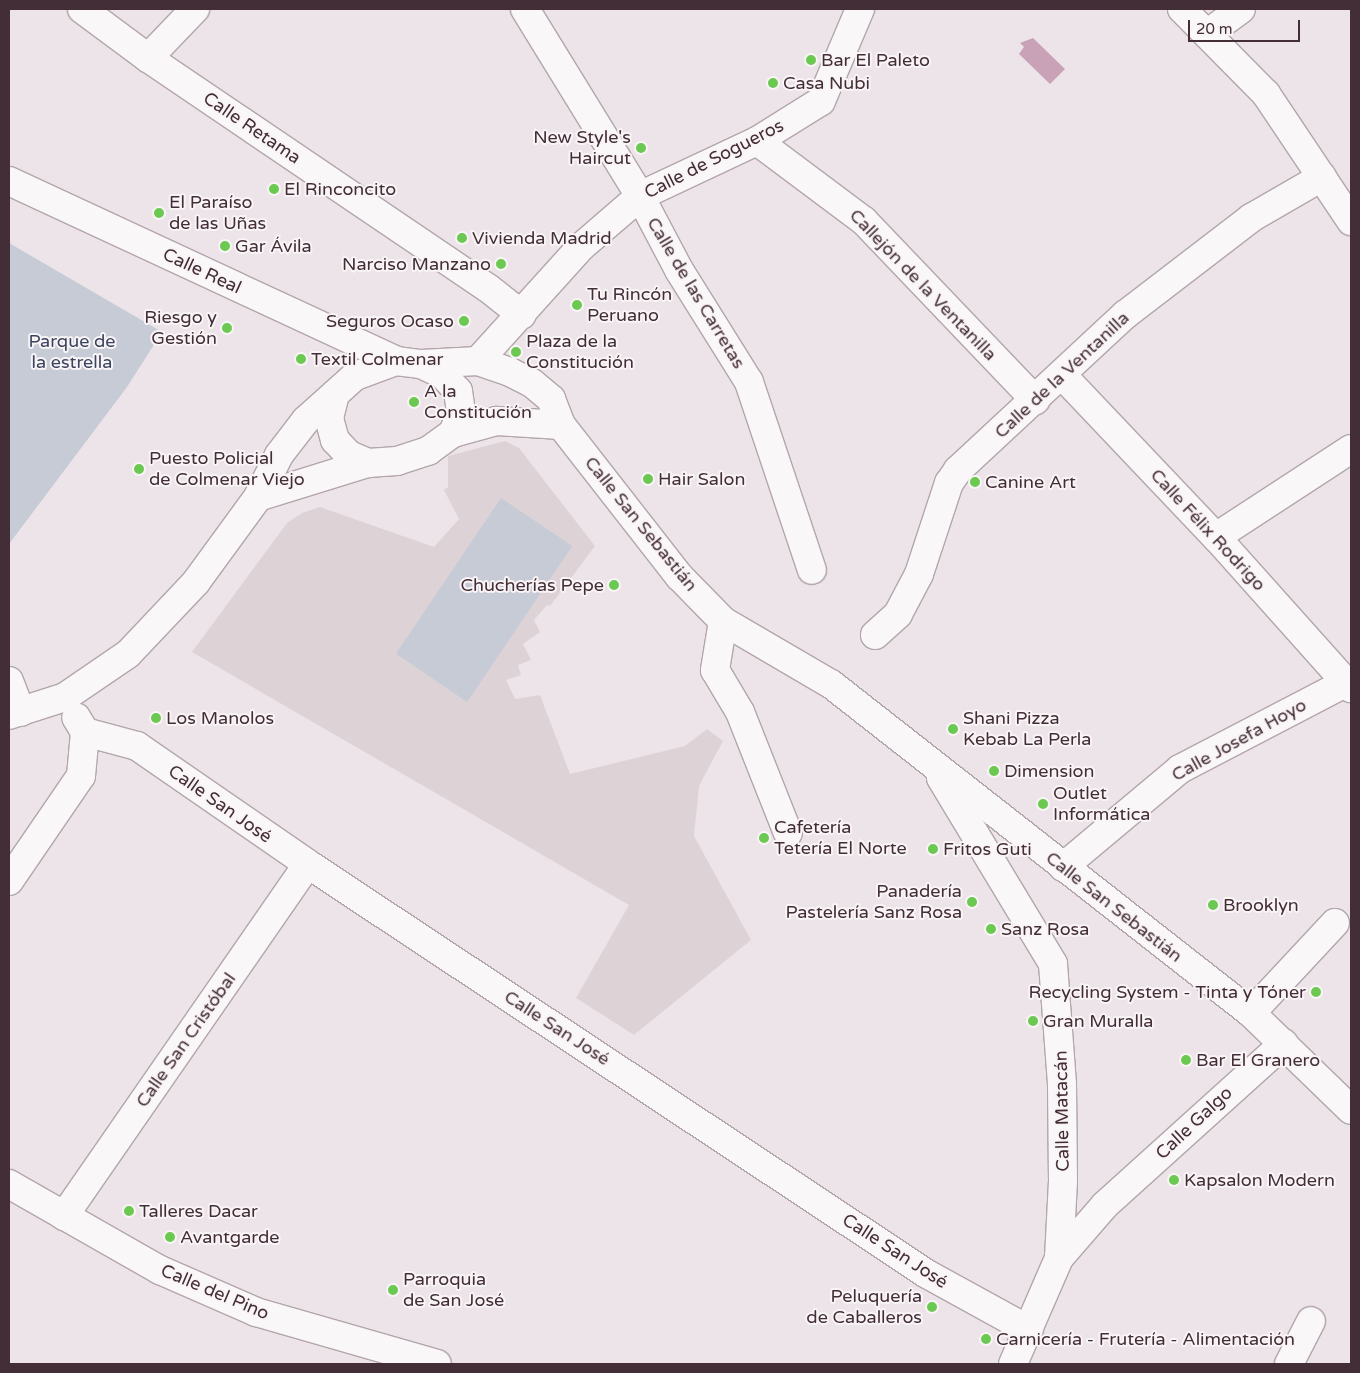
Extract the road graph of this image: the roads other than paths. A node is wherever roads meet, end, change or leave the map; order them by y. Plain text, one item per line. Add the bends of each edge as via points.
1 (82, 9) edge
2 (195, 9) edge
3 (525, 9) edge
4 (860, 9) edge
5 (1182, 9) edge
6 (1241, 9) edge
7 (1207, 34) junction
8 (148, 58) junction
9 (757, 141) junction
10 (1322, 177) junction
11 (9, 181) edge
12 (640, 196) junction
13 (1351, 221) edge
14 (522, 315) junction
15 (478, 361) junction
16 (408, 362) junction
17 (1062, 375) junction
18 (335, 394) junction
19 (1035, 400) junction
20 (561, 424) junction
21 (453, 433) junction
22 (1351, 449) edge
23 (368, 463) junction
24 (258, 497) junction
25 (1216, 537) junction
26 (812, 570) dead end
27 (723, 621) junction
28 (875, 635) dead end
29 (9, 681) edge
30 (1349, 683) edge
31 (65, 697) junction
32 (15, 713) edge
33 (85, 732) junction
34 (931, 762) junction
35 (788, 832) dead end
36 (308, 864) junction
37 (1063, 867) junction
38 (9, 881) edge
39 (1334, 923) dead end
40 (1053, 964) joint
41 (1251, 1013) junction
42 (1284, 1042) junction
43 (1351, 1110) edge
44 (9, 1184) edge
45 (1105, 1205) joint
46 (64, 1216) junction
47 (1059, 1258) junction
48 (1311, 1321) dead end
49 (1029, 1330) junction
50 (437, 1364) edge
51 (1013, 1364) edge
52 (1289, 1364) edge

1 - 8 street, Calle Retama
2 - 8 street
3 - 12 street, Calle de las Carretas
4 - 9 street, Calle de Sogueros via 820,101
5 - 7 street
6 - 7 street
7 - 10 street via 1266,94
8 - 14 street, Calle Retama via 488,288
9 - 12 street, Calle de Sogueros
9 - 19 street, Callejón de la Ventanilla via 864,221
10 - 13 street
10 - 17 street, Calle de la Ventanilla via 1251,218 1126,314
11 - 16 street, Calle Real
12 - 14 street, Calle de Sogueros via 581,247
12 - 26 street, Calle de las Carretas via 679,270 749,382
14 - 15 street
15 - 16 street
15 - 20 street via 532,383 551,399
16 - 18 street via 355,376
16 - 21 street via 442,374 458,391 461,413
17 - 19 street, Calle de la Ventanilla
17 - 25 street, Calle Félix Rodrigo
18 - 23 street via 330,418 335,440 349,455
18 - 24 street via 306,420 279,455
19 - 28 street, Calle de la Ventanilla via 958,470 949,483 918,574 898,614
20 - 21 street via 496,421
20 - 27 street, Calle San Sebastián via 679,576
21 - 23 street via 428,451 397,461
22 - 25 street
23 - 24 street
24 - 31 street via 196,582 128,654
25 - 30 street, Calle Félix Rodrigo
27 - 34 street, Calle San Sebastián via 831,684
27 - 35 street via 715,670 740,712
29 - 32 street
30 - 37 street, Calle Josefa Hoyo via 1180,769
31 - 32 street
31 - 33 street
33 - 36 street, Calle San José via 137,746
33 - 38 street via 81,776
34 - 37 street, Calle San Sebastián
34 - 40 street, Calle San Sebastián
36 - 46 street, Calle San Cristóbal
36 - 49 street, Calle San José via 927,1274
37 - 41 street, Calle San Sebastián
39 - 41 street
40 - 47 street, Calle Matacán via 1062,1086 1063,1181
41 - 42 street, Calle San Sebastián
42 - 43 street, Calle San Sebastián
42 - 45 street, Calle Galgo
44 - 46 street, Calle del Pino
45 - 47 street, Calle Matacán
46 - 50 street, Calle del Pino via 160,1270 256,1312
47 - 49 street, Calle Matacán
48 - 52 street
49 - 51 street, Calle Matacán

